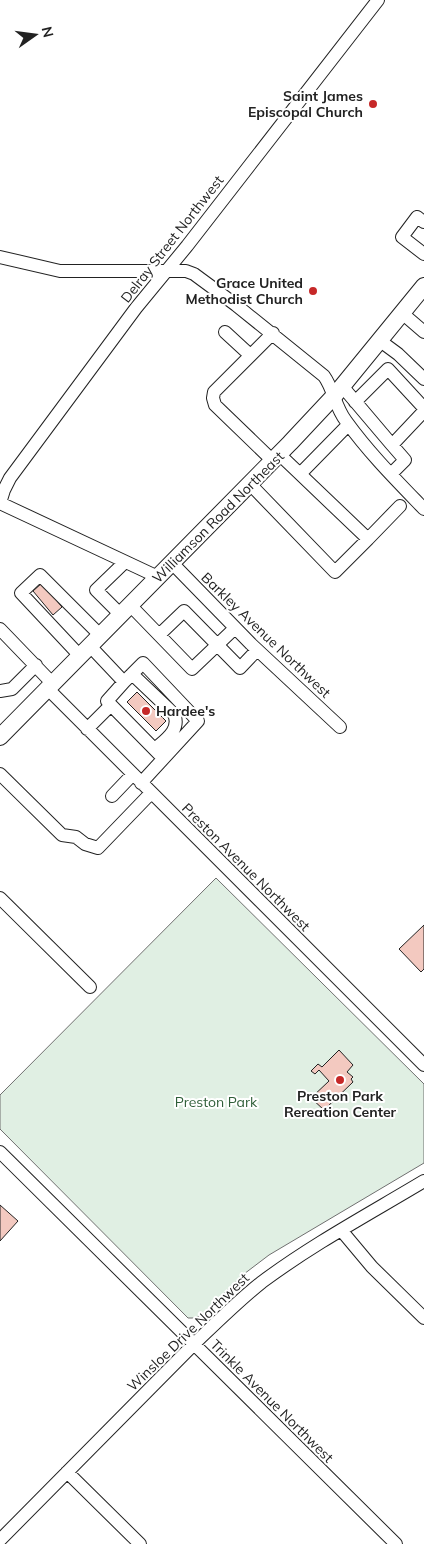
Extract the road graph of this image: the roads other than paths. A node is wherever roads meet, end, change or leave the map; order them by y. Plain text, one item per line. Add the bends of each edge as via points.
1 (378, 0) edge
2 (424, 222) edge
3 (424, 254) edge
4 (0, 257) edge
5 (167, 271) junction
6 (424, 286) edge
7 (402, 312) junction
8 (225, 332) dead end
9 (424, 332) edge
10 (272, 333) junction
11 (379, 340) junction
12 (250, 355) junction
13 (411, 366) junction
14 (424, 379) edge
15 (398, 380) junction
16 (338, 391) junction
17 (355, 402) junction
18 (423, 413) edge
19 (348, 425) junction
20 (392, 445) junction
21 (276, 458) junction
22 (300, 474) junction
23 (391, 474) junction
24 (250, 484) junction
25 (0, 503) edge
26 (400, 506) dead end
27 (424, 509) edge
28 (368, 539) junction
29 (125, 562) junction
30 (172, 563) junction
31 (158, 576) junction
32 (125, 610) junction
33 (235, 628) junction
34 (0, 629) edge
35 (159, 635) junction
36 (218, 644) junction
37 (90, 646) junction
38 (257, 650) junction
39 (36, 665) junction
40 (128, 678) junction
41 (50, 686) junction
42 (0, 691) edge
43 (111, 705) junction
44 (340, 727) dead end
45 (87, 729) junction
46 (3, 731) edge
47 (159, 754) junction
48 (0, 774) edge
49 (137, 778) junction
50 (151, 793) junction
51 (112, 796) dead end
52 (0, 898) edge
53 (90, 987) dead end
54 (424, 1065) edge
55 (0, 1152) edge
56 (424, 1181) edge
57 (341, 1230) junction
58 (424, 1318) edge
59 (194, 1344) junction
60 (67, 1472) junction
61 (0, 1540) edge
62 (140, 1544) edge
63 (396, 1544) edge

1 - 5 street, Delray Street Northwest
2 - 3 street via 417,217 402,238
4 - 5 street via 60,271
5 - 10 street via 194,274
5 - 25 street, Delray Street Northwest via 26,455 10,478
6 - 7 main road, Williamson Road Northeast
7 - 9 street
7 - 11 main road, Williamson Road Northeast
8 - 12 street
10 - 12 street
10 - 16 street
11 - 13 street
11 - 16 main road, Williamson Road Northeast
12 - 21 street via 214,392 213,398 215,405
13 - 14 street
13 - 15 street
15 - 17 street via 388,370
15 - 18 street
16 - 17 street
16 - 19 street via 338,408
16 - 21 main road, Williamson Road Northeast
17 - 20 street
18 - 20 street
19 - 22 street
19 - 23 street
20 - 23 street via 405,460
21 - 22 street
21 - 24 main road, Williamson Road Northeast
22 - 28 street
23 - 27 street
24 - 28 street via 335,572
24 - 30 main road, Williamson Road Northeast
25 - 29 street
26 - 28 street
29 - 31 street
29 - 32 street via 92,594
30 - 31 main road, Williamson Road Northeast
30 - 33 street, Barkley Avenue Northwest
31 - 32 main road, Williamson Road Northeast
32 - 35 street
32 - 37 main road, Williamson Road Northeast
33 - 36 street
33 - 38 street, Barkley Avenue Northwest
34 - 39 street, Preston Avenue Northwest
35 - 36 street via 184,611
35 - 36 street via 192,669
36 - 38 street via 240,668
37 - 37 street via 40,575 21,593
37 - 40 street
37 - 41 main road, Williamson Road Northeast
38 - 44 street, Barkley Avenue Northwest
39 - 41 street, Preston Avenue Northwest
39 - 42 street via 12,689
40 - 43 street via 107,701
40 - 47 street via 176,718 173,731
40 - 47 street via 143,663 198,721
41 - 45 street, Preston Avenue Northwest
41 - 46 main road, Williamson Road Northeast
43 - 45 street
43 - 47 street
45 - 49 street, Preston Avenue Northwest
47 - 49 street
48 - 50 street via 62,835 76,837 98,848
49 - 50 street, Preston Avenue Northwest
49 - 51 street
50 - 54 street, Preston Avenue Northwest
52 - 53 street
55 - 59 street, Trinkle Avenue Northwest
56 - 57 street, Winsloe Drive Northwest
57 - 58 street via 372,1267
57 - 59 street, Winsloe Drive Northwest via 260,1284
59 - 60 street, Winsloe Drive Northwest
59 - 63 street, Trinkle Avenue Northwest
60 - 61 street, Winsloe Drive Northwest
60 - 62 street

